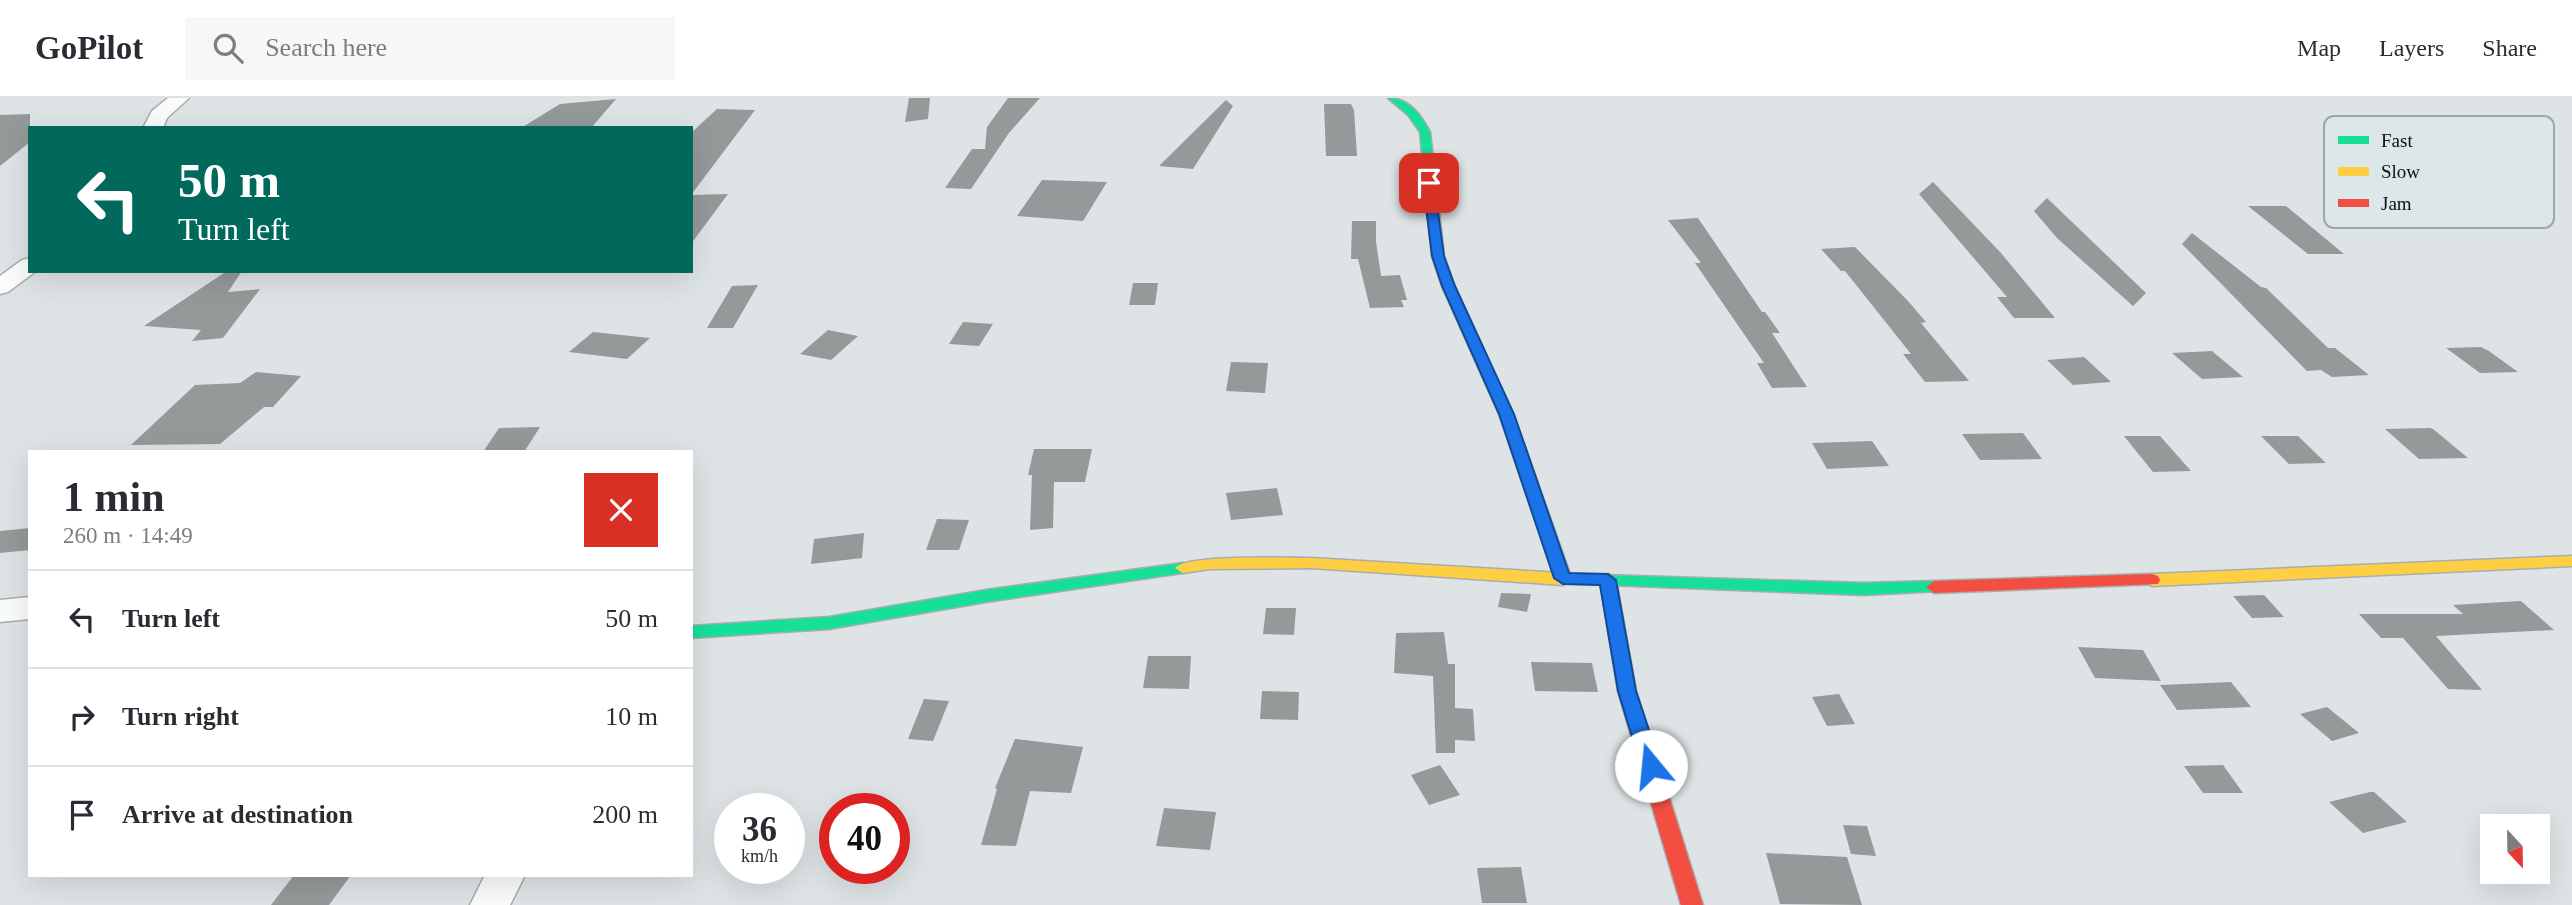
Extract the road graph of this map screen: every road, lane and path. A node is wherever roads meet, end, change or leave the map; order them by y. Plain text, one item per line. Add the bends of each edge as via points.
1 (180, 98) edge
2 (1393, 98) edge
3 (154, 126) edge
4 (28, 266) edge
5 (0, 287) edge
6 (2572, 561) edge
7 (1563, 578) junction
8 (1608, 580) junction
9 (28, 608) edge
10 (0, 611) edge
11 (693, 632) edge
12 (504, 877) edge
13 (490, 905) edge
14 (1692, 905) edge

1 - 3 street via 159,115
2 - 7 street via 1409,108 1425,132 1438,256 1506,414
4 - 5 street
6 - 8 street via 1864,589
7 - 8 street
7 - 11 street via 1311,563 1210,564 829,623
8 - 14 street via 1627,691
9 - 10 street
12 - 13 street

